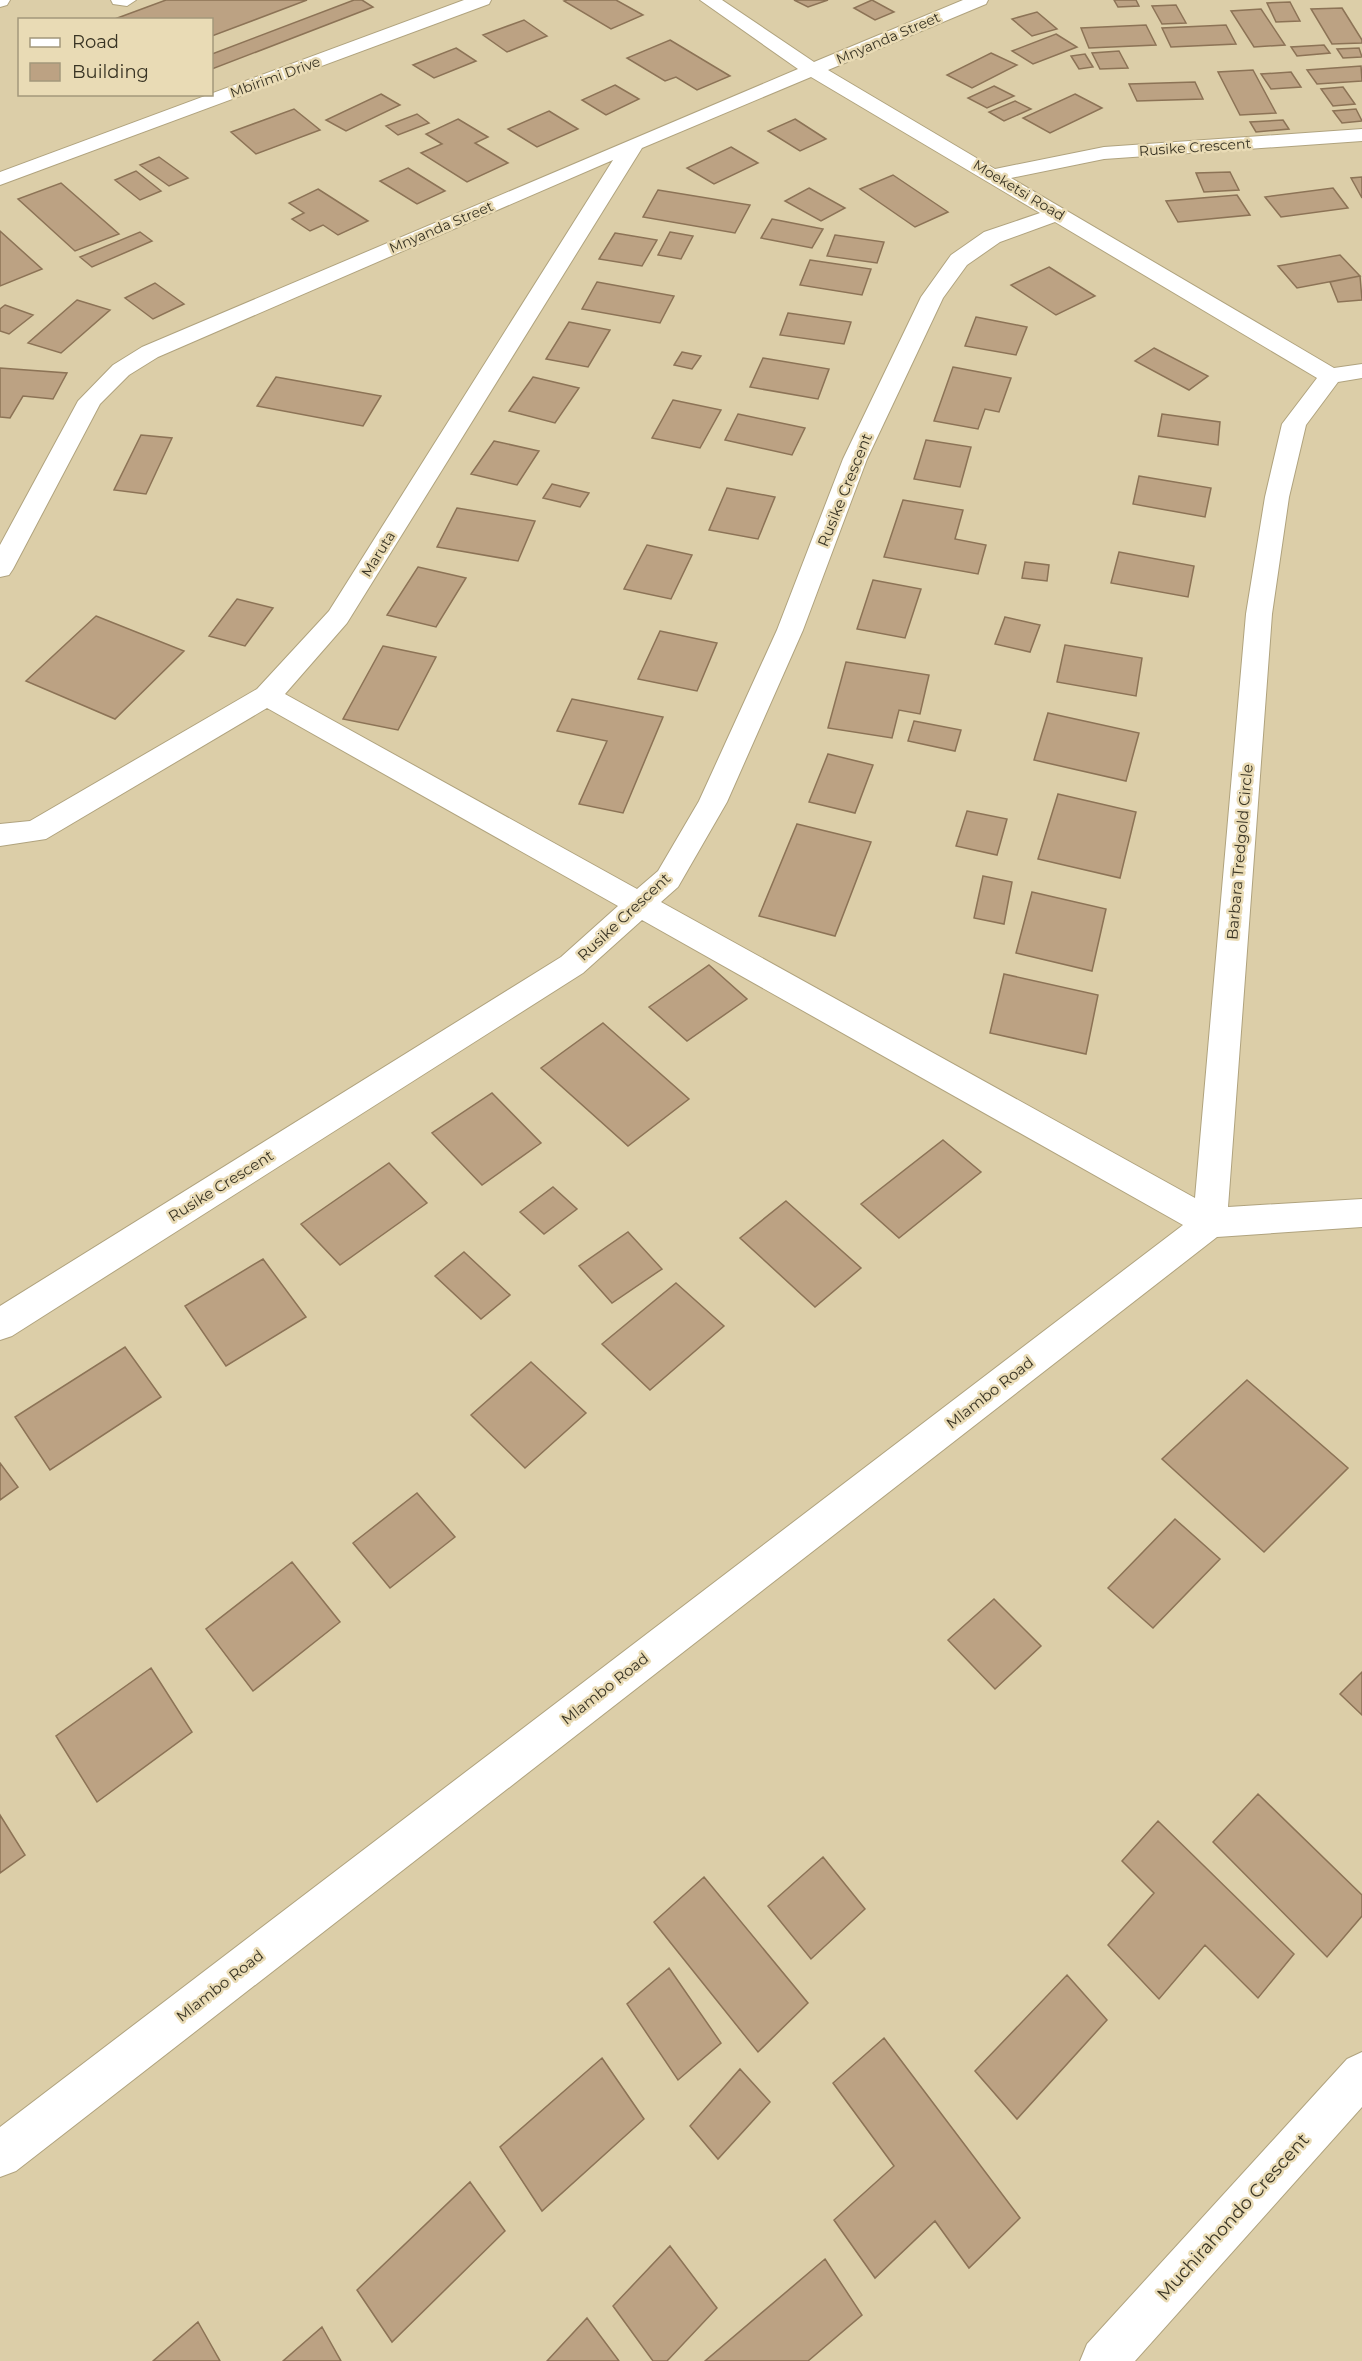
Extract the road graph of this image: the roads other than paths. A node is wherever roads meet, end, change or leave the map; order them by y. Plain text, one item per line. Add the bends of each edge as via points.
1 (120, 0) edge
2 (127, 0) edge
3 (482, 0) edge
4 (709, 0) edge
5 (979, 0) edge
6 (813, 70) junction
7 (1362, 135) edge
8 (634, 144) junction
9 (994, 174) junction
10 (0, 179) edge
11 (1059, 214) junction
12 (1362, 371) edge
13 (1330, 376) junction
14 (0, 569) edge
15 (267, 696) junction
16 (0, 835) edge
17 (640, 904) junction
18 (1362, 1214) edge
19 (1210, 1223) junction
20 (0, 1325) edge
21 (1362, 2074) edge
22 (0, 2155) edge
23 (1104, 2361) edge

1 - 2 street
3 - 10 street, Mbirimi Drive
4 - 6 street, Moeketsi Road
5 - 6 street, Mnyanda Street
6 - 8 street, Mnyanda Street
6 - 9 street, Moeketsi Road
7 - 9 street, Rusike Crescent via 1104,153
8 - 14 street, Mnyanda Street via 150,352 121,370 90,401
8 - 15 street, Maruta via 338,617
9 - 11 street, Moeketsi Road
11 - 13 street, Moeketsi Road
11 - 17 street, Rusike Crescent via 992,237 959,260 932,297 855,459 790,630 713,802 669,879
12 - 13 street
13 - 19 street, Barbara Tredgold Circle via 1294,424 1276,497 1261,602
15 - 16 street, Maruta via 36,831
15 - 17 street
17 - 19 street
17 - 20 street, Rusike Crescent via 572,965
18 - 19 street
19 - 22 street, Mlambo Road
21 - 23 street, Muchirahondo Crescent

